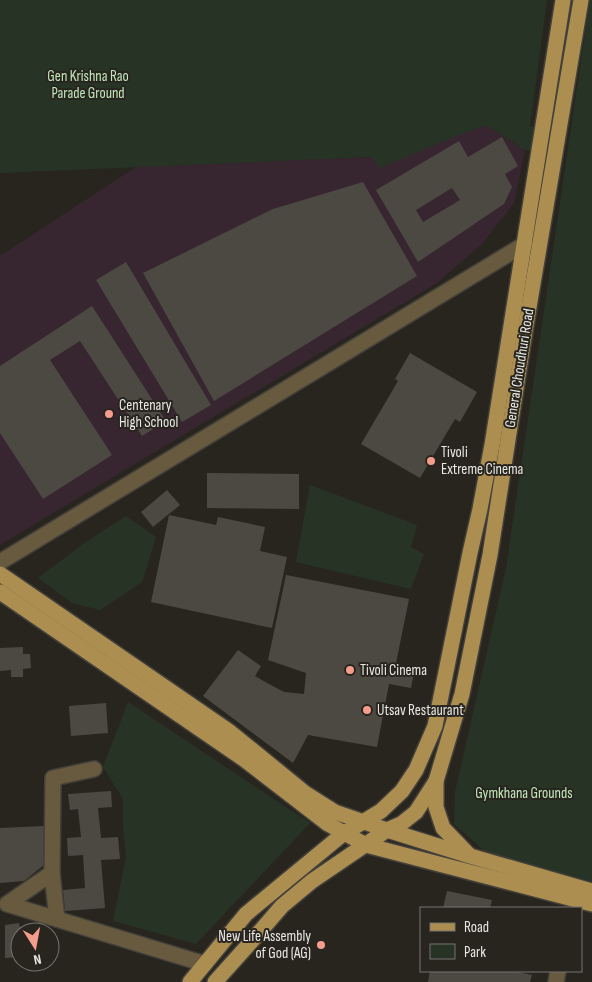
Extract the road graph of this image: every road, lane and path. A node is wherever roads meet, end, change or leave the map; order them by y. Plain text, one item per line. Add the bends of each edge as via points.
1 (563, 0) edge
2 (581, 0) edge
3 (525, 244) junction
4 (0, 562) edge
5 (0, 574) edge
6 (0, 592) edge
7 (94, 769) dead end
8 (436, 781) junction
9 (317, 816) junction
10 (363, 822) junction
11 (387, 830) junction
12 (344, 834) junction
13 (428, 843) junction
14 (366, 846) junction
15 (323, 851) junction
16 (470, 856) junction
17 (423, 860) junction
18 (52, 873) junction
19 (592, 891) edge
20 (4, 904) edge
21 (574, 904) edge
22 (592, 904) edge
23 (57, 919) junction
24 (204, 964) junction
25 (190, 982) edge
26 (215, 982) edge

1 - 3 main road, General Choudhuri Road
2 - 8 main road, General Choudhuri Road via 490,555 462,694
3 - 4 street
3 - 10 main road, General Choudhuri Road via 492,446 434,726 416,770 402,791 381,811
5 - 10 main road via 230,732 305,793 335,812
6 - 9 main road via 245,760
7 - 18 street via 53,778
8 - 11 main road, General Choudhuri Road via 416,812
8 - 16 main road via 436,807 443,828
9 - 12 main road
9 - 15 main road
10 - 11 main road
10 - 12 main road, General Choudhuri Road
11 - 13 main road
11 - 14 main road, General Choudhuri Road
12 - 14 main road
12 - 15 main road, General Choudhuri Road
13 - 16 main road
13 - 17 main road via 420,851
14 - 17 main road
14 - 26 main road via 312,881 282,906
15 - 24 main road, General Choudhuri Road via 246,914
16 - 19 main road
17 - 21 main road
18 - 20 street
18 - 23 street
20 - 23 street
21 - 22 main road
23 - 24 street
24 - 25 main road, General Choudhuri Road

